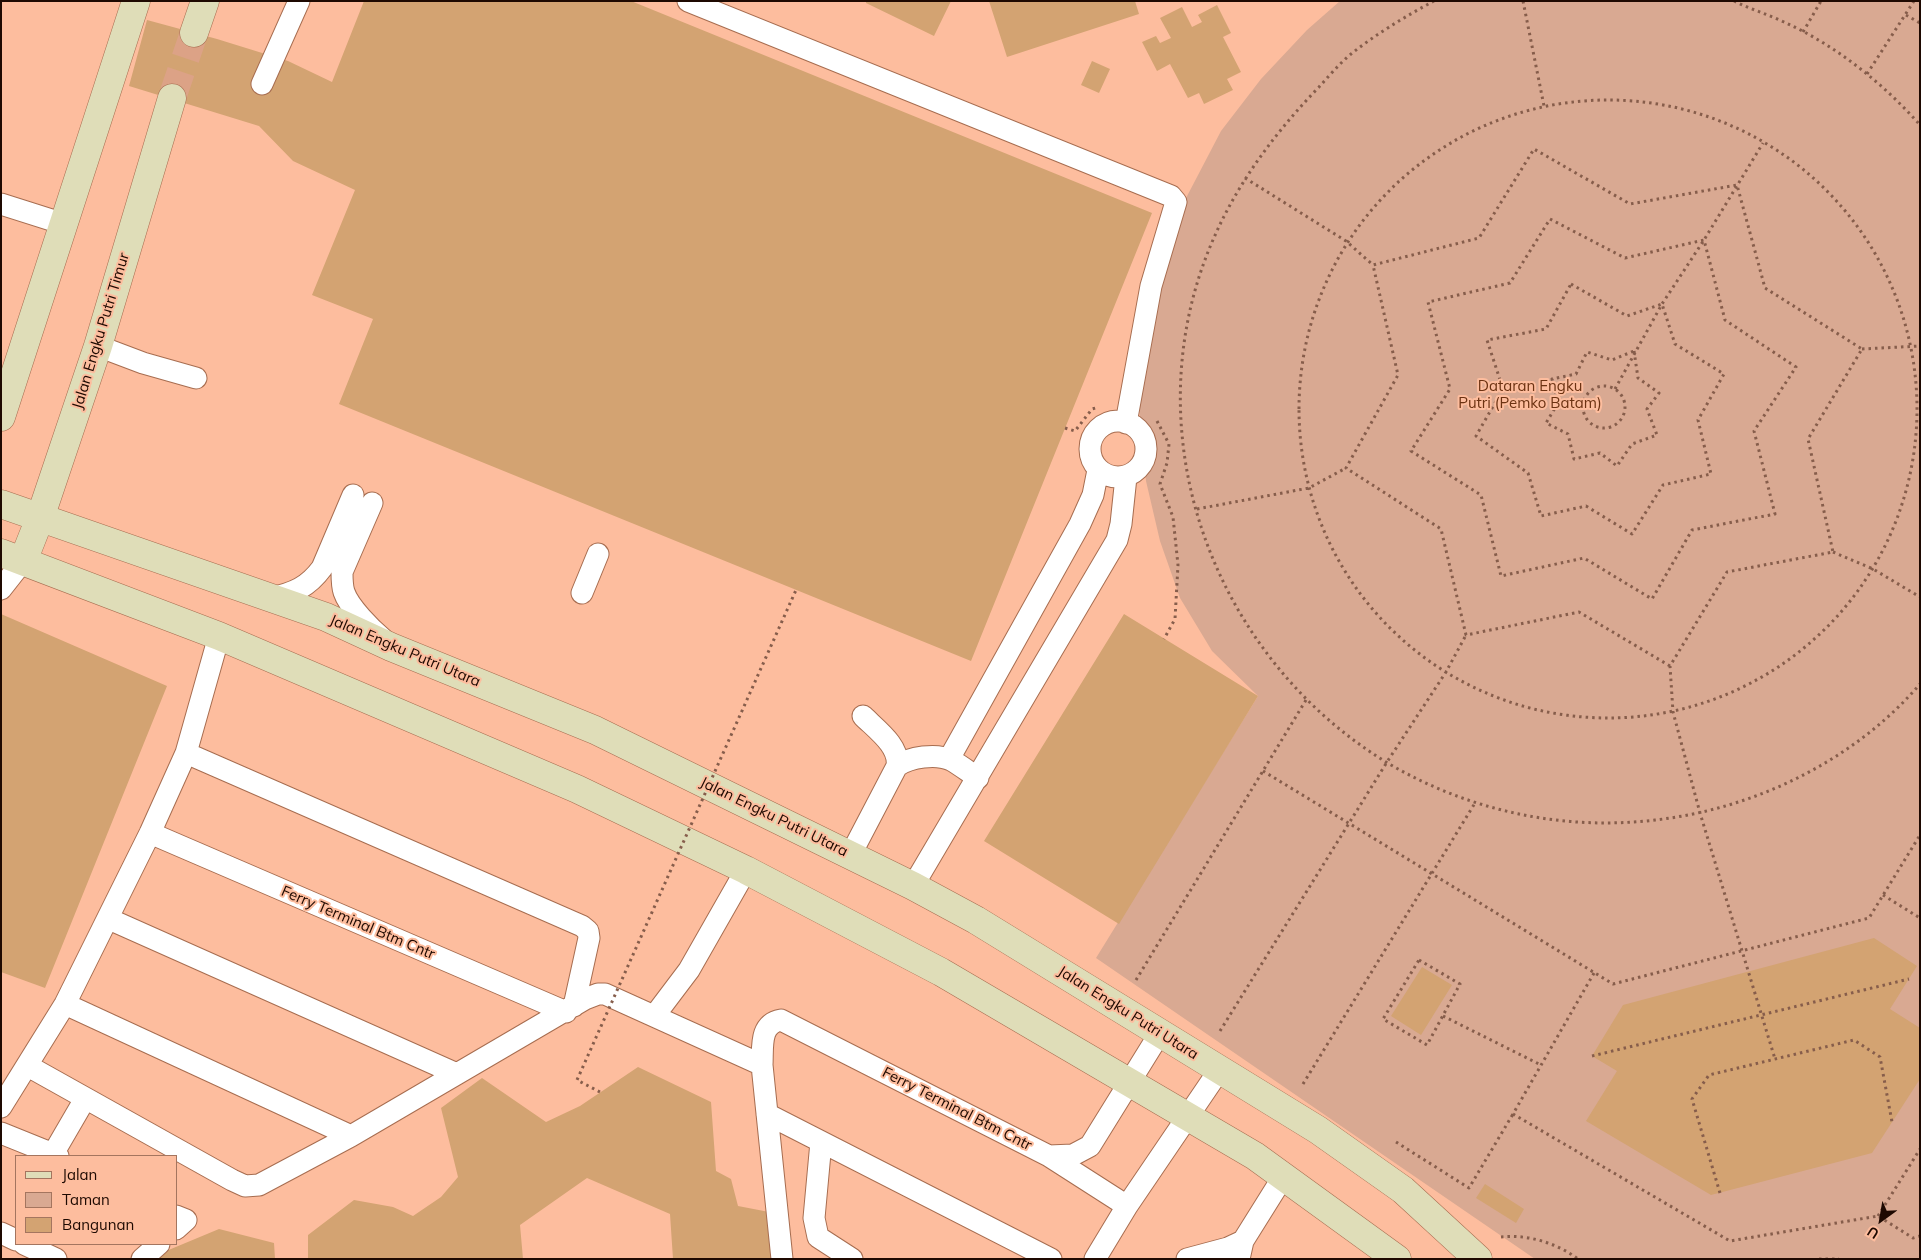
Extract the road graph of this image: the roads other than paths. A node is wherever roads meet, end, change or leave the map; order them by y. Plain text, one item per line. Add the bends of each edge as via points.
1 (136, 1) edge
2 (205, 1) edge
3 (299, 1) edge
4 (688, 1) edge
5 (194, 33) tunnel mouth
6 (262, 84) dead end
7 (172, 98) tunnel mouth
8 (1, 204) edge
9 (64, 224) junction
10 (98, 346) junction
11 (196, 378) dead end
12 (1, 417) edge
13 (1126, 423) junction
14 (1098, 470) junction
15 (1126, 476) junction
16 (353, 494) dead end
17 (372, 503) dead end
18 (1, 504) edge
19 (40, 518) junction
20 (598, 554) dead end
21 (12, 557) edge
22 (1, 588) edge
23 (582, 593) dead end
24 (271, 598) junction
25 (219, 636) junction
26 (391, 647) junction
27 (863, 716) dead end
28 (186, 753) junction
29 (949, 759) junction
30 (897, 766) junction
31 (978, 778) junction
32 (150, 833) junction
33 (851, 854) junction
34 (746, 870) junction
35 (913, 886) junction
36 (109, 919) junction
37 (65, 1004) junction
38 (570, 1009) junction
39 (655, 1015) junction
40 (1160, 1033) junction
41 (1211, 1064) junction
42 (762, 1065) junction
43 (28, 1066) junction
44 (457, 1074) junction
45 (1130, 1082) junction
46 (84, 1099) junction
47 (1, 1107) edge
48 (767, 1114) junction
49 (1188, 1116) junction
50 (1, 1133) edge
51 (351, 1136) junction
52 (821, 1142) junction
53 (55, 1155) edge
54 (1049, 1156) junction
55 (1283, 1177) junction
56 (1127, 1206) junction
57 (178, 1217) edge
58 (178, 1227) edge
59 (1, 1233) edge
60 (15, 1240) edge
61 (26, 1245) edge
62 (158, 1245) edge
63 (1241, 1250) edge
64 (1473, 1255) edge
65 (56, 1259) edge
66 (142, 1259) edge
67 (782, 1259) edge
68 (852, 1259) edge
69 (1051, 1259) edge
70 (1095, 1259) edge
71 (1187, 1259) edge
72 (1398, 1259) edge

1 - 9 main road
2 - 5 main road
3 - 6 lane
4 - 13 lane via 1171,196 1176,202 1151,286
7 - 10 main road, Jalan Engku Putri Timur
8 - 9 lane
9 - 12 main road
10 - 11 lane
10 - 19 main road, Jalan Engku Putri Timur
13 - 14 lane via 1108,423 1094,434 1090,453
13 - 15 lane via 1140,432 1146,449 1141,465
14 - 15 lane via 1107,475
14 - 29 lane via 1080,524
15 - 31 lane via 1117,540
16 - 24 lane via 322,568 296,592
17 - 26 lane via 342,572 344,592 366,622
18 - 19 main road, Jalan Engku Putri Utara
19 - 21 main road, Jalan Engku Putri Timur
19 - 24 main road, Jalan Engku Putri Utara
20 - 23 lane
21 - 22 lane
21 - 25 main road
24 - 26 main road, Jalan Engku Putri Utara via 326,617
25 - 28 lane
25 - 34 main road via 577,789
26 - 33 main road, Jalan Engku Putri Utara via 595,730
27 - 30 lane via 891,745 898,760
28 - 32 lane
28 - 38 lane via 582,926 588,931 589,938
29 - 30 lane via 912,758
29 - 31 lane
30 - 33 lane
31 - 35 lane
32 - 36 lane
32 - 38 lane, Ferry Terminal Btm Cntr
33 - 35 main road, Jalan Engku Putri Utara
34 - 39 lane via 689,970
34 - 45 main road via 941,972
35 - 40 main road, Jalan Engku Putri Utara via 976,920
36 - 37 lane
36 - 44 lane
37 - 43 lane
37 - 51 lane
38 - 39 lane via 590,996 606,994
38 - 44 lane
39 - 42 lane
40 - 41 main road, Jalan Engku Putri Utara
40 - 45 lane
41 - 49 lane
41 - 64 main road, Jalan Engku Putri Utara via 1318,1130 1403,1190
42 - 48 lane
42 - 54 lane, Ferry Terminal Btm Cntr via 763,1036 773,1022 781,1020
43 - 46 lane
43 - 47 lane
44 - 51 lane
45 - 49 main road
45 - 54 lane via 1090,1146 1074,1155
46 - 51 lane via 245,1186 258,1185
46 - 53 lane
48 - 52 lane
48 - 67 lane
49 - 55 main road via 1255,1156
49 - 56 lane
50 - 53 lane
52 - 68 lane via 814,1218 818,1237
52 - 69 lane
54 - 56 lane, Ferry Terminal Btm Cntr
55 - 63 lane
55 - 72 main road
56 - 70 lane
57 - 58 lane via 186,1220
59 - 60 lane
61 - 65 lane
62 - 66 lane
63 - 71 lane via 1228,1248

